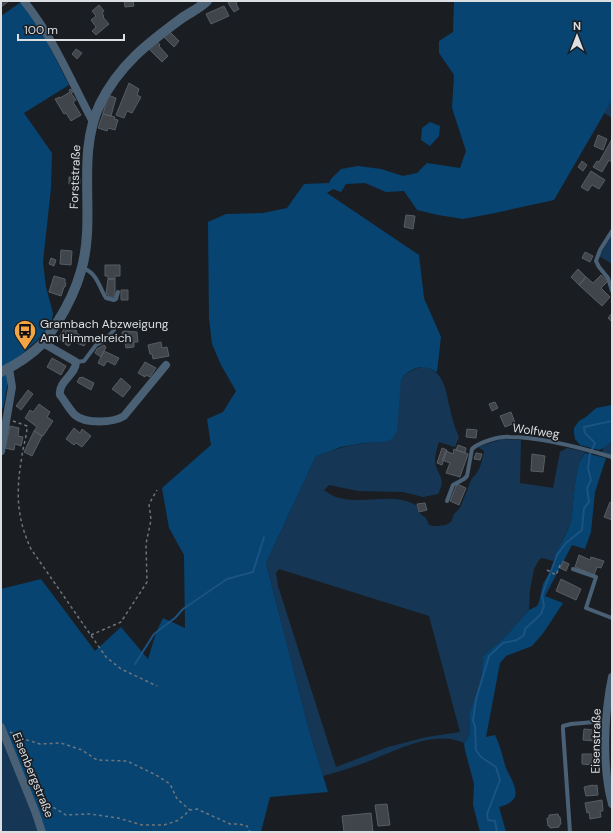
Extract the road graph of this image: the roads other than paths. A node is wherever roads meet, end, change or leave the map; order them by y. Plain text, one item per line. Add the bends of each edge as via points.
1 (24, 1) edge
2 (208, 1) edge
3 (93, 122) junction
4 (612, 231) edge
5 (82, 268) junction
6 (612, 291) edge
7 (118, 292) dead end
8 (114, 330) dead end
9 (43, 343) junction
10 (76, 362) junction
11 (166, 365) dead end
12 (5, 370) edge
13 (4, 421) edge
14 (1, 451) edge
15 (612, 457) edge
16 (447, 501) dead end
17 (573, 569) dead end
18 (612, 618) edge
19 (612, 677) edge
20 (607, 721) junction
21 (4, 729) edge
22 (612, 804) edge
23 (42, 832) edge
24 (570, 832) edge

1 - 3 street via 63,63
2 - 3 street, Forststraße via 161,33 135,55 112,83
3 - 5 street, Forststraße via 88,153 86,238
4 - 6 lane via 596,261 608,278
5 - 7 lane via 89,270 106,298 114,300
5 - 9 street, Forststraße via 72,295
8 - 10 lane via 104,341 96,345 84,361
9 - 10 street
9 - 12 street, Forststraße
10 - 11 street via 76,369 61,386 60,395 81,419 108,421 124,416
12 - 13 street via 12,387
13 - 14 street
15 - 16 lane, Wolfweg via 511,436 496,439 472,449 467,476 453,485
17 - 18 lane via 596,577 586,608
19 - 20 street, Eisenstraße
20 - 22 street, Eisenstraße via 606,768
20 - 24 lane via 571,724 564,726 562,730
21 - 23 street, Eisenbergstraße

